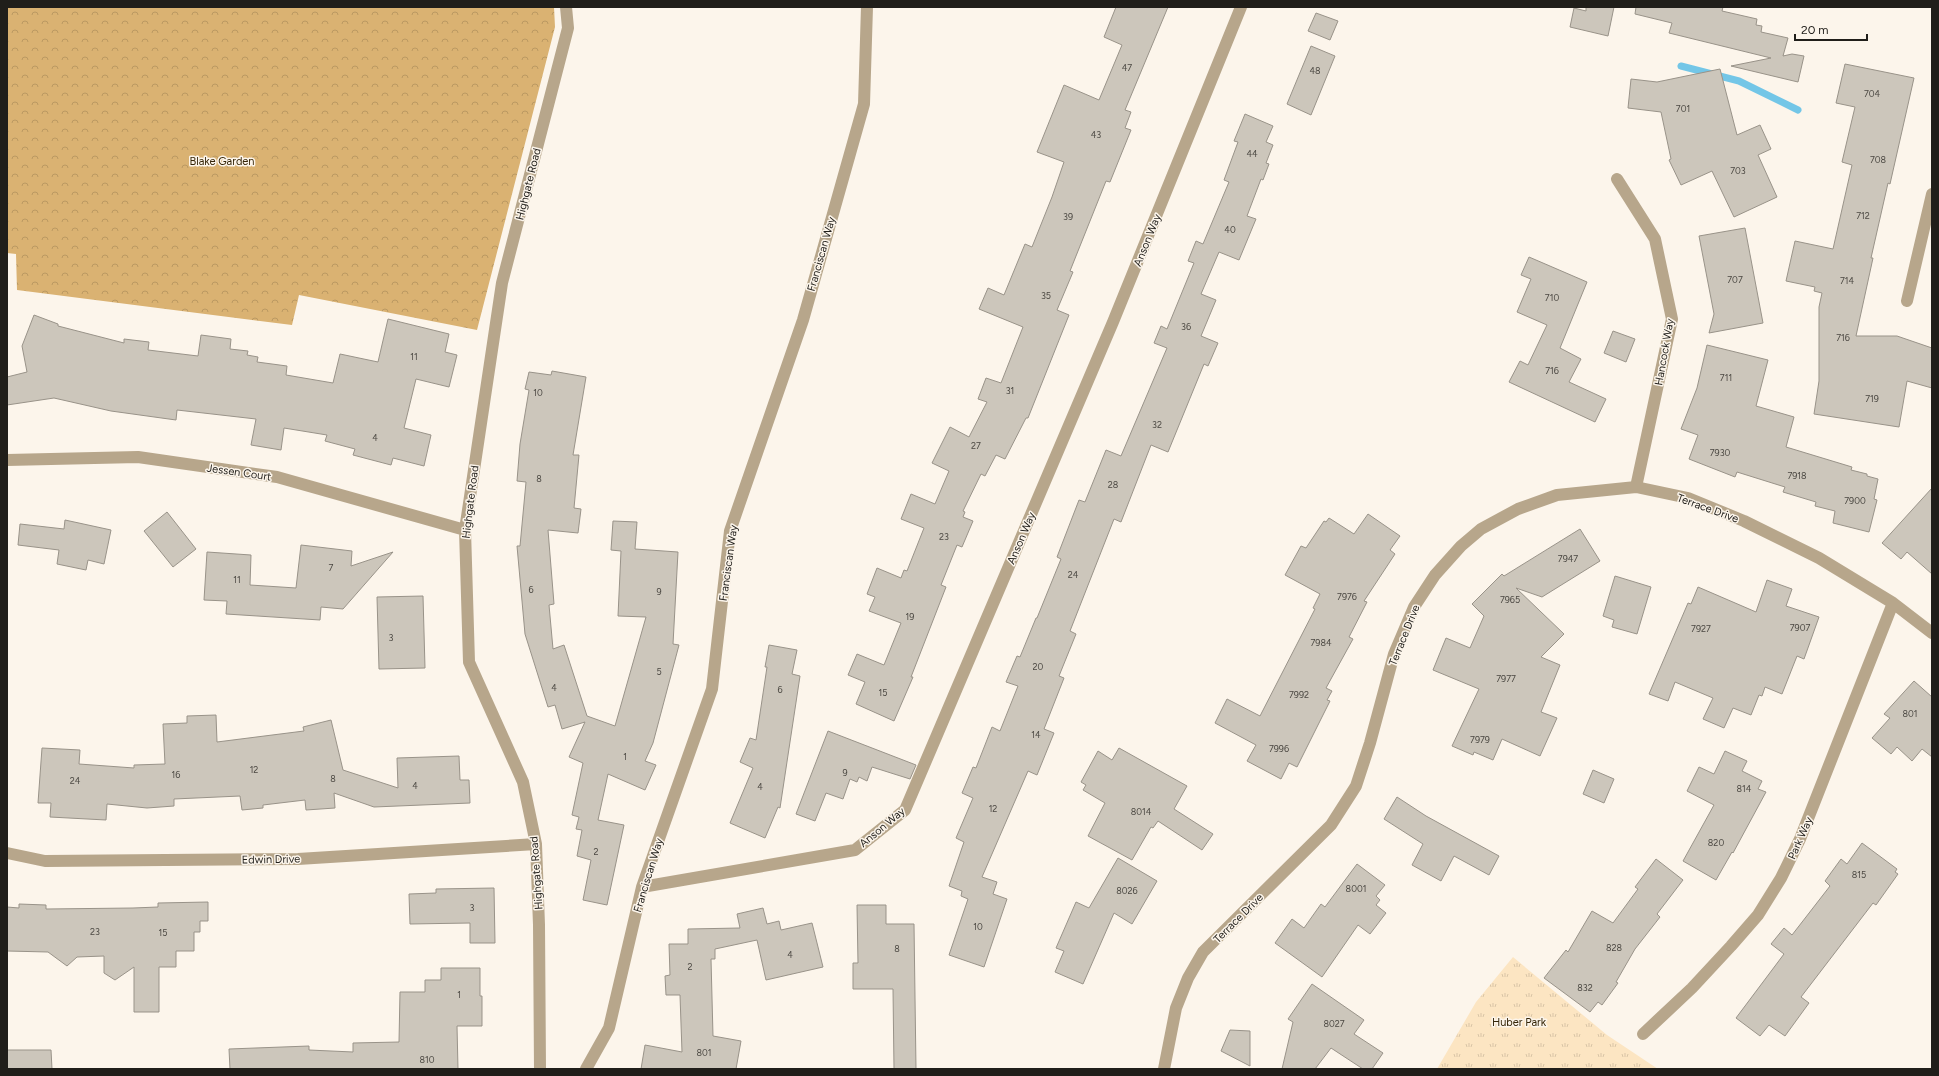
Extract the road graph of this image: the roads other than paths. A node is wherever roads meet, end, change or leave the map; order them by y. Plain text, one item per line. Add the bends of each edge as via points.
1 (566, 7) edge
2 (867, 7) edge
3 (1241, 7) edge
4 (1617, 179) dead end
5 (1932, 194) edge
6 (1907, 301) dead end
7 (7, 460) edge
8 (1636, 487) junction
9 (465, 530) junction
10 (1893, 603) junction
11 (1932, 633) edge
12 (536, 844) junction
13 (7, 853) edge
14 (642, 887) junction
15 (1643, 1034) dead end
16 (540, 1069) edge
17 (586, 1069) edge
18 (1164, 1069) edge

1 - 9 street, Highgate Road via 568,28 502,283
2 - 14 street, Franciscan Way via 864,104 803,320 730,531 712,689
3 - 14 street, Anson Way via 1113,322 905,810 855,850
4 - 8 street, Hancock Way via 1655,239 1672,319
5 - 6 street
7 - 9 street, Jessen Court via 138,457 277,477
8 - 10 street, Terrace Drive via 1688,498 1744,521 1819,558
8 - 18 street, Terrace Drive via 1557,495 1518,508 1481,529 1461,546 1435,576 1414,607 1394,654 1356,786 1331,825 1203,952 1188,978 1176,1008
9 - 12 street, Highgate Road via 469,662 523,782
10 - 11 street, Terrace Drive
10 - 15 street, Park Way via 1800,839 1782,878 1758,915 1731,946 1692,988
12 - 13 street, Edwin Drive via 298,859 45,861
12 - 16 street, Highgate Road
14 - 17 street, Franciscan Way via 609,1028

